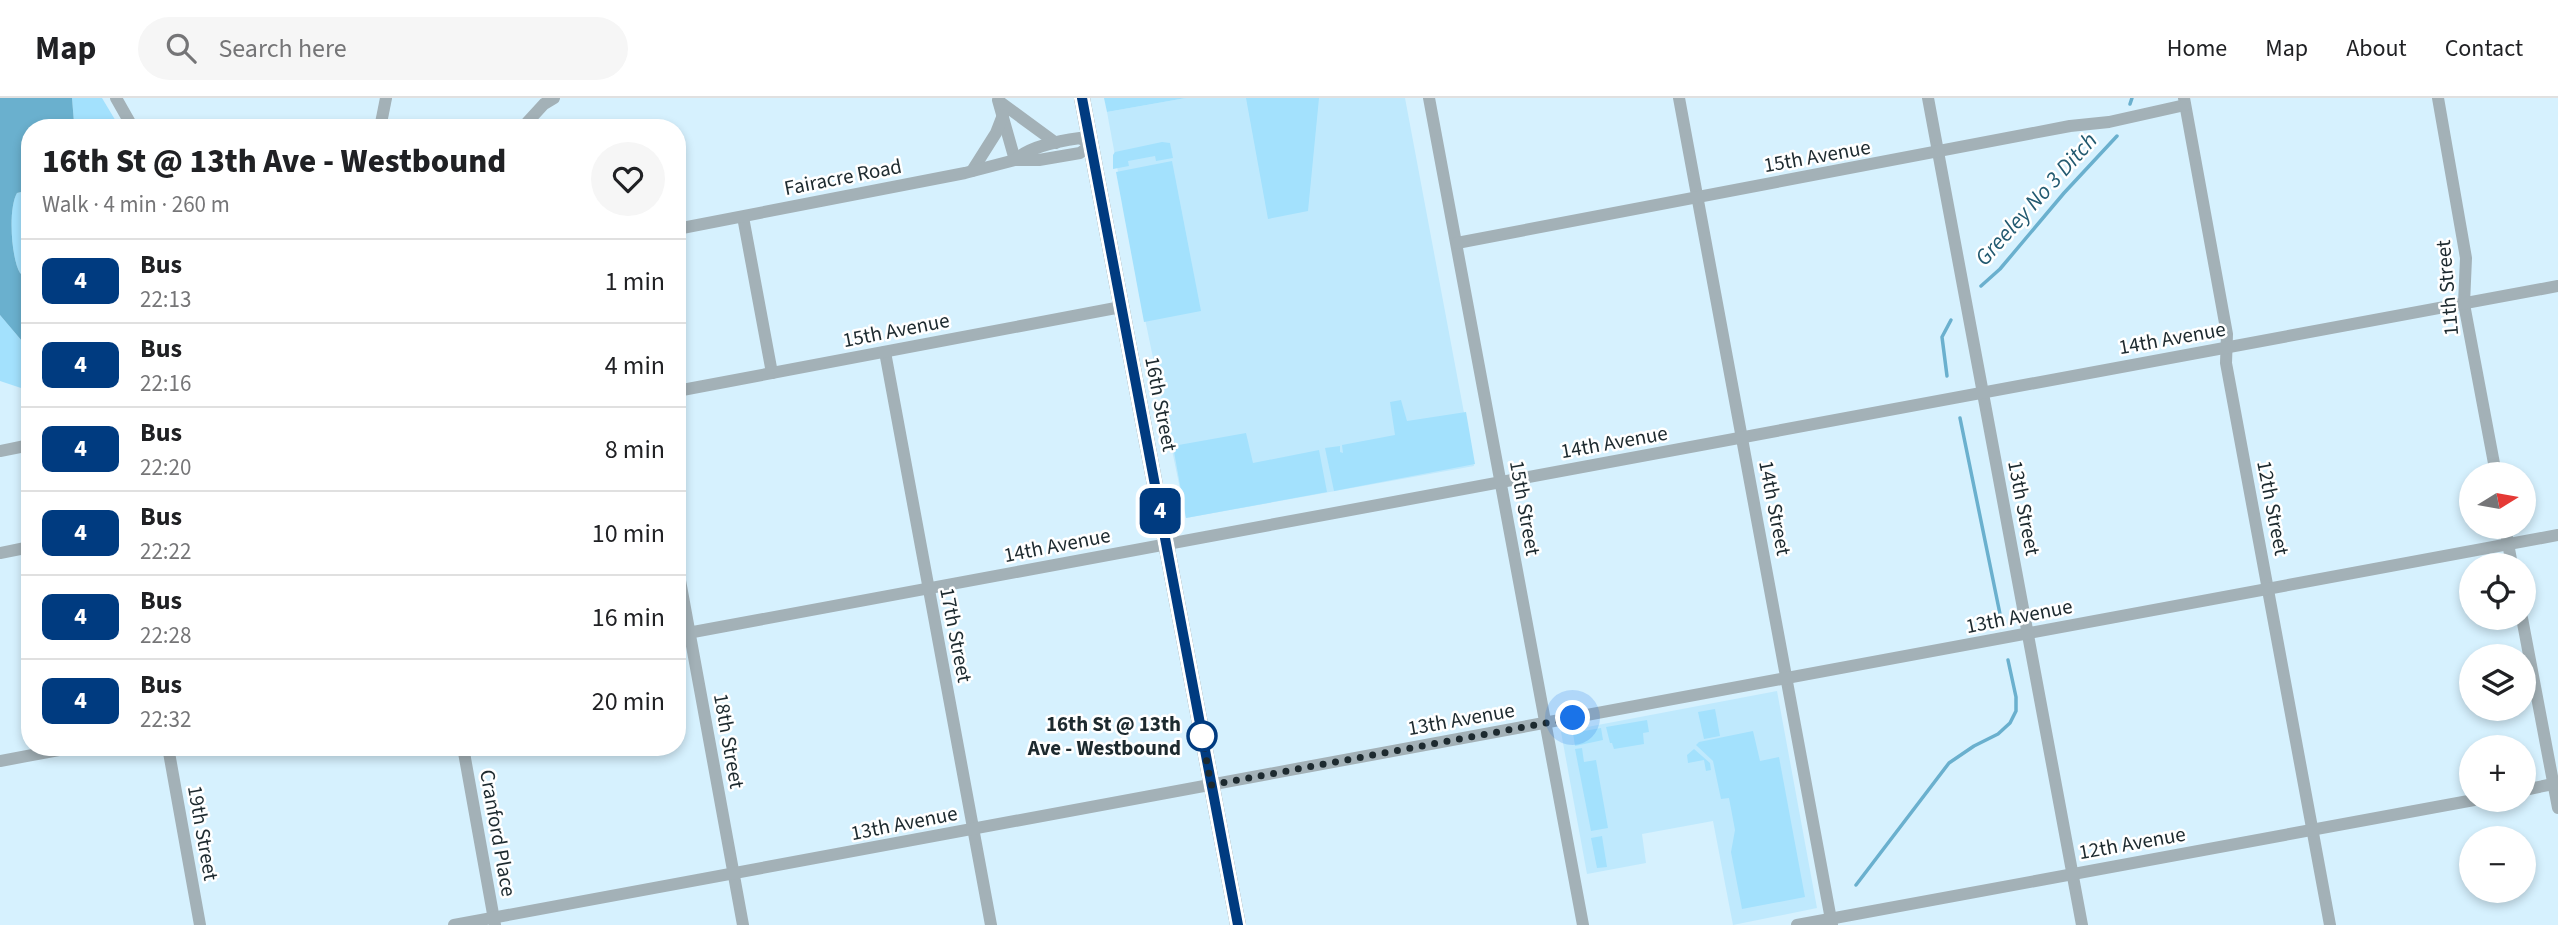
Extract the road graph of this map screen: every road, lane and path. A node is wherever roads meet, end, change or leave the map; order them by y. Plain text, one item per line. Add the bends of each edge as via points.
1 (116, 98) edge
2 (386, 98) edge
3 (554, 98) edge
4 (1082, 98) edge
5 (1429, 98) edge
6 (1679, 98) edge
7 (1928, 98) edge
8 (2438, 98) edge
9 (2184, 102) edge
10 (1000, 105) edge
11 (128, 119) edge
12 (382, 119) edge
13 (530, 119) edge
14 (1056, 143) junction
15 (1091, 145) junction
16 (1938, 153) junction
17 (1015, 160) junction
18 (972, 171) junction
19 (1697, 197) junction
20 (743, 217) junction
21 (686, 227) edge
22 (1457, 243) junction
23 (2558, 286) edge
24 (2464, 304) junction
25 (1121, 307) junction
26 (2225, 348) junction
27 (885, 352) junction
28 (772, 373) junction
29 (686, 389) edge
30 (1983, 394) junction
31 (1742, 438) junction
32 (21, 447) edge
33 (0, 451) edge
34 (2494, 462) edge
35 (1501, 482) junction
36 (2558, 535) edge
37 (2508, 539) edge
38 (1166, 544) junction
39 (2509, 545) junction
40 (21, 549) edge
41 (0, 553) edge
42 (2510, 553) edge
43 (928, 589) junction
44 (2269, 589) junction
45 (2524, 630) edge
46 (686, 634) edge
47 (2028, 634) junction
48 (686, 644) edge
49 (1788, 678) junction
50 (1545, 723) junction
51 (27, 756) edge
52 (170, 756) edge
53 (465, 756) edge
54 (0, 761) edge
55 (2556, 784) edge
56 (1211, 785) junction
57 (2536, 788) edge
58 (2459, 803) edge
59 (2558, 808) edge
60 (974, 830) junction
61 (2313, 830) junction
62 (734, 874) junction
63 (2073, 874) junction
64 (494, 921) edge
65 (1832, 922) edge
66 (200, 925) edge
67 (454, 925) edge
68 (743, 925) edge
69 (991, 925) edge
70 (1238, 925) edge
71 (1583, 925) edge
72 (1797, 925) edge
73 (2082, 925) edge
74 (2330, 925) edge

1 - 11 street
2 - 12 street
3 - 13 street
4 - 15 main road, 16th Street
5 - 22 street, 15th Street
6 - 19 street, 14th Street
7 - 16 street, 13th Street
8 - 24 street, 11th Street via 2466,258
9 - 16 street, 15th Avenue
9 - 26 street, 12th Street via 2227,334
10 - 14 street
10 - 17 street
10 - 18 street via 996,133
14 - 15 street, Fairacre Road via 1080,138
14 - 17 street, Fairacre Road
15 - 17 street, Fairacre Road via 1080,153
15 - 25 main road, 16th Street
16 - 19 street, 15th Avenue
16 - 30 street, 13th Street
17 - 18 street, Fairacre Road
18 - 20 street, Fairacre Road
19 - 22 street, 15th Avenue
19 - 31 street, 14th Street
20 - 21 street, Fairacre Road
20 - 28 street
22 - 35 street, 15th Street
23 - 24 street, 14th Avenue
24 - 26 street, 14th Avenue
24 - 34 street, 11th Street
25 - 27 street, 15th Avenue
25 - 38 main road, 16th Street
26 - 30 street, 14th Avenue
26 - 44 street, 12th Street
27 - 28 street, 15th Avenue
27 - 43 street, 17th Street
28 - 29 street, 15th Avenue
30 - 31 street, 14th Avenue
30 - 47 street, 13th Street
31 - 35 street, 14th Avenue
31 - 49 street, 14th Street
32 - 33 street
35 - 38 street, 14th Avenue
35 - 50 street, 15th Street
36 - 39 street, 13th Avenue
37 - 39 street
38 - 43 street, 14th Avenue
38 - 56 main road, 16th Street
39 - 42 street
39 - 44 street, 13th Avenue
40 - 41 street
43 - 46 street, 14th Avenue
43 - 60 street, 17th Street
44 - 47 street, 13th Avenue
44 - 61 street, 12th Street
45 - 55 street
47 - 49 street, 13th Avenue
47 - 63 street, 13th Street
48 - 62 street, 18th Street
49 - 50 street, 13th Avenue
49 - 65 street, 14th Street
50 - 56 street, 13th Avenue
50 - 71 street, 15th Street
51 - 54 street
52 - 66 street, 19th Street
53 - 64 street, Cranford Place
55 - 57 street
55 - 59 street
56 - 60 street, 13th Avenue
56 - 70 main road, 16th Street
58 - 61 street, 12th Avenue
60 - 62 street, 13th Avenue
60 - 69 street, 17th Street
61 - 63 street, 12th Avenue
61 - 74 street, 12th Street
62 - 64 street, 13th Avenue
62 - 68 street, 18th Street
63 - 65 street, 12th Avenue
63 - 73 street, 13th Street
64 - 67 street, 13th Avenue
65 - 72 street, 12th Avenue

